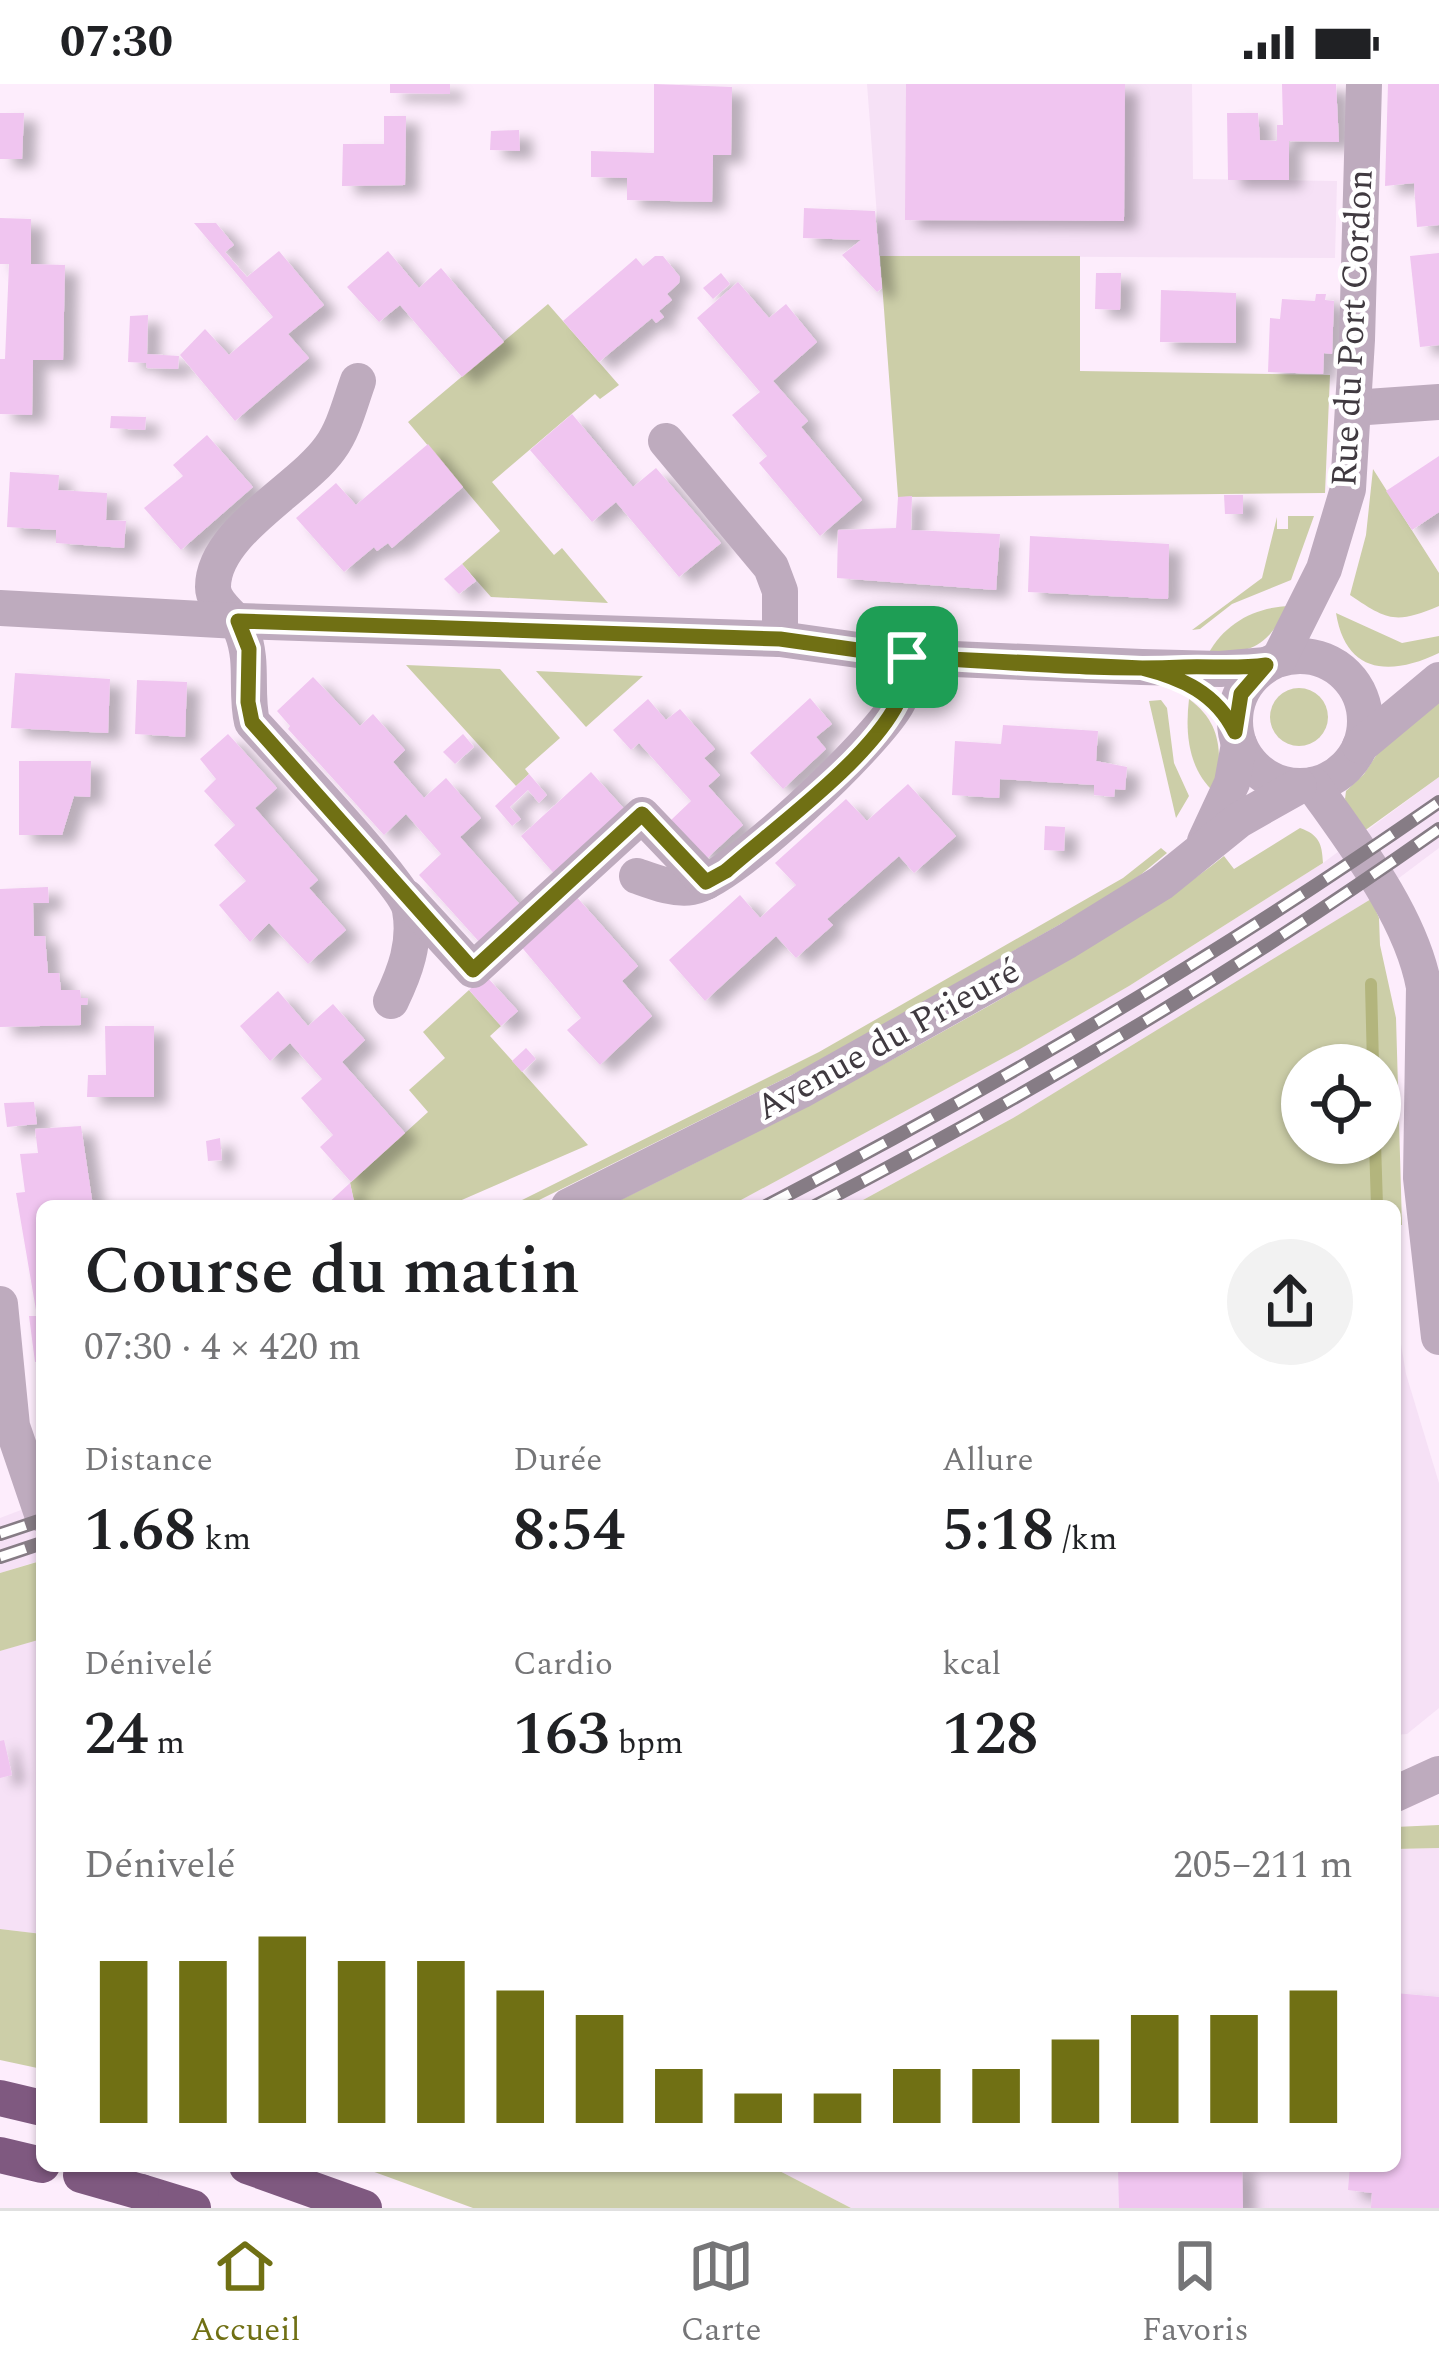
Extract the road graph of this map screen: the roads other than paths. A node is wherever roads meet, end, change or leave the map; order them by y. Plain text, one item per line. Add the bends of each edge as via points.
1 (1364, 84) edge
2 (358, 381) dead end
3 (1439, 402) edge
4 (1353, 408) junction
5 (666, 441) dead end
6 (1324, 569) junction
7 (1, 608) edge
8 (238, 621) junction
9 (780, 639) junction
10 (907, 657) junction
11 (1272, 662) junction
12 (1142, 668) junction
13 (1337, 668) junction
14 (1439, 676) edge
15 (1237, 738) junction
16 (1360, 746) junction
17 (1306, 786) junction
18 (1196, 854) junction
19 (638, 876) dead end
20 (706, 882) junction
21 (406, 897) junction
22 (1429, 951) edge
23 (392, 1001) dead end
24 (581, 1200) edge
25 (1, 1314) edge
26 (1439, 1337) edge
27 (18, 1424) edge
28 (36, 1492) edge
29 (1439, 1774) edge
30 (1401, 1795) edge
31 (1401, 1799) edge
32 (1439, 1802) edge
33 (0, 2098) edge
34 (36, 2107) edge
35 (0, 2155) edge
36 (36, 2162) edge
37 (77, 2172) edge
38 (264, 2172) edge
39 (127, 2200) edge
40 (193, 2208) edge
41 (364, 2208) edge

1 - 4 street, Rue du Port Cordon
2 - 8 street via 331,446 232,543 219,566 214,596
3 - 4 street
4 - 6 street, Rue du Port Cordon via 1348,489
5 - 9 street via 771,567
6 - 11 street, Rue du Port Cordon
6 - 13 street, Rue du Port Cordon via 1322,603
7 - 8 street
8 - 9 street
8 - 21 street via 249,649 252,722
9 - 10 street
10 - 12 street
10 - 20 street via 900,699 872,738
11 - 12 street
11 - 13 street via 1304,656
11 - 15 street via 1241,694
12 - 15 street via 1204,693 1226,712
13 - 14 street via 1391,681
13 - 16 street via 1364,708
14 - 16 street
15 - 17 street via 1263,775
15 - 18 street, Avenue du Prieuré via 1232,783
16 - 17 street via 1346,766
17 - 18 street, Avenue du Prieuré via 1273,798
17 - 22 street
18 - 24 street, Avenue du Prieuré via 1161,884 956,1005
19 - 20 street via 671,886
20 - 21 street via 642,814 473,970
21 - 23 street via 411,944
22 - 26 street via 1420,1084 1424,1221
25 - 27 street
27 - 28 street
29 - 30 street
31 - 32 street
33 - 34 highway
35 - 36 highway
37 - 39 highway, bridge
38 - 41 highway
39 - 40 highway

